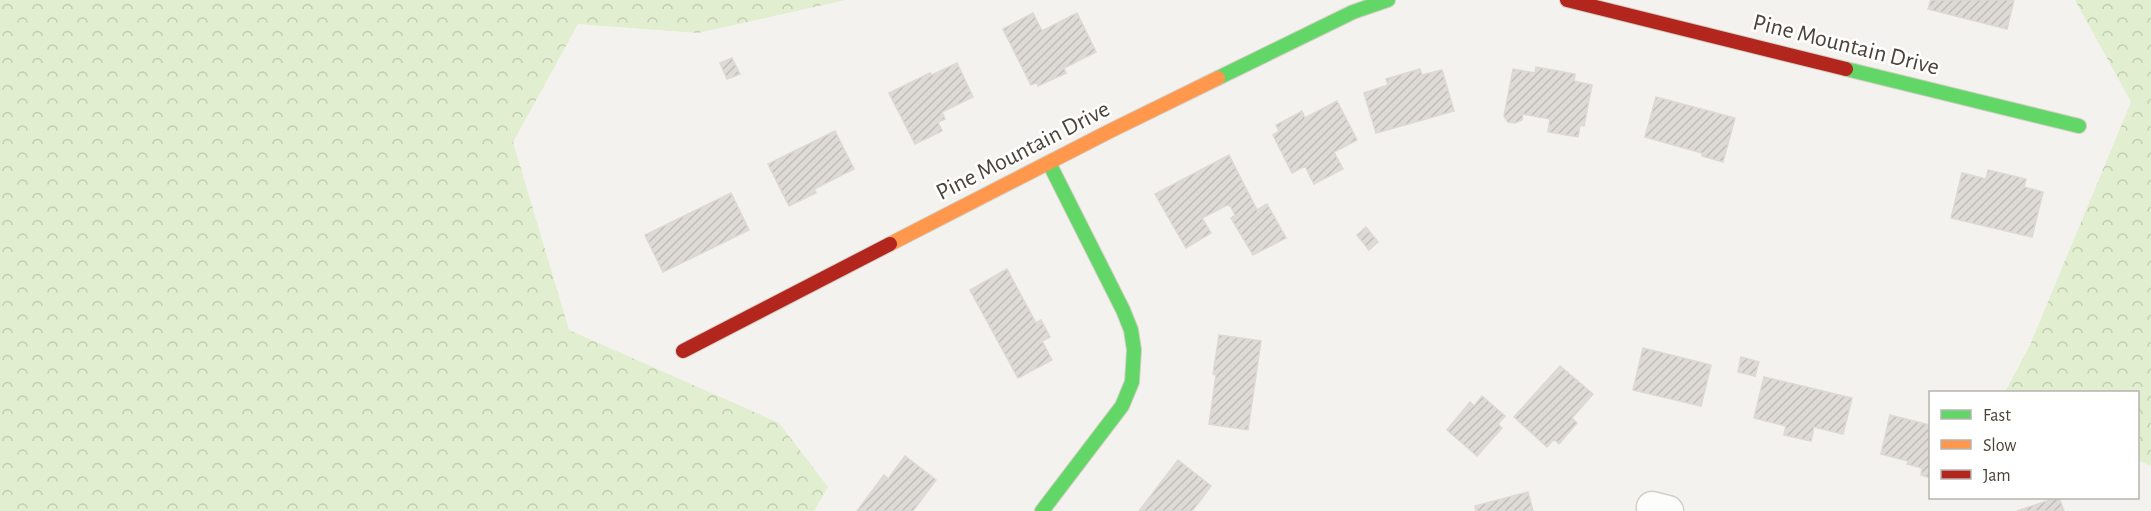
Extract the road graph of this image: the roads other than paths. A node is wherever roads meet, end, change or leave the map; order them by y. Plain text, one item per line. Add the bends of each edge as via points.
1 (1388, 0) edge
2 (1567, 0) edge
3 (2079, 126) dead end
4 (1049, 163) junction
5 (683, 351) dead end
6 (1042, 511) edge

1 - 4 street, Pine Mountain Drive via 1342,17
2 - 3 street, Pine Mountain Drive
4 - 5 street, Pine Mountain Drive
4 - 6 street via 1123,310 1134,350 1132,382 1122,406

